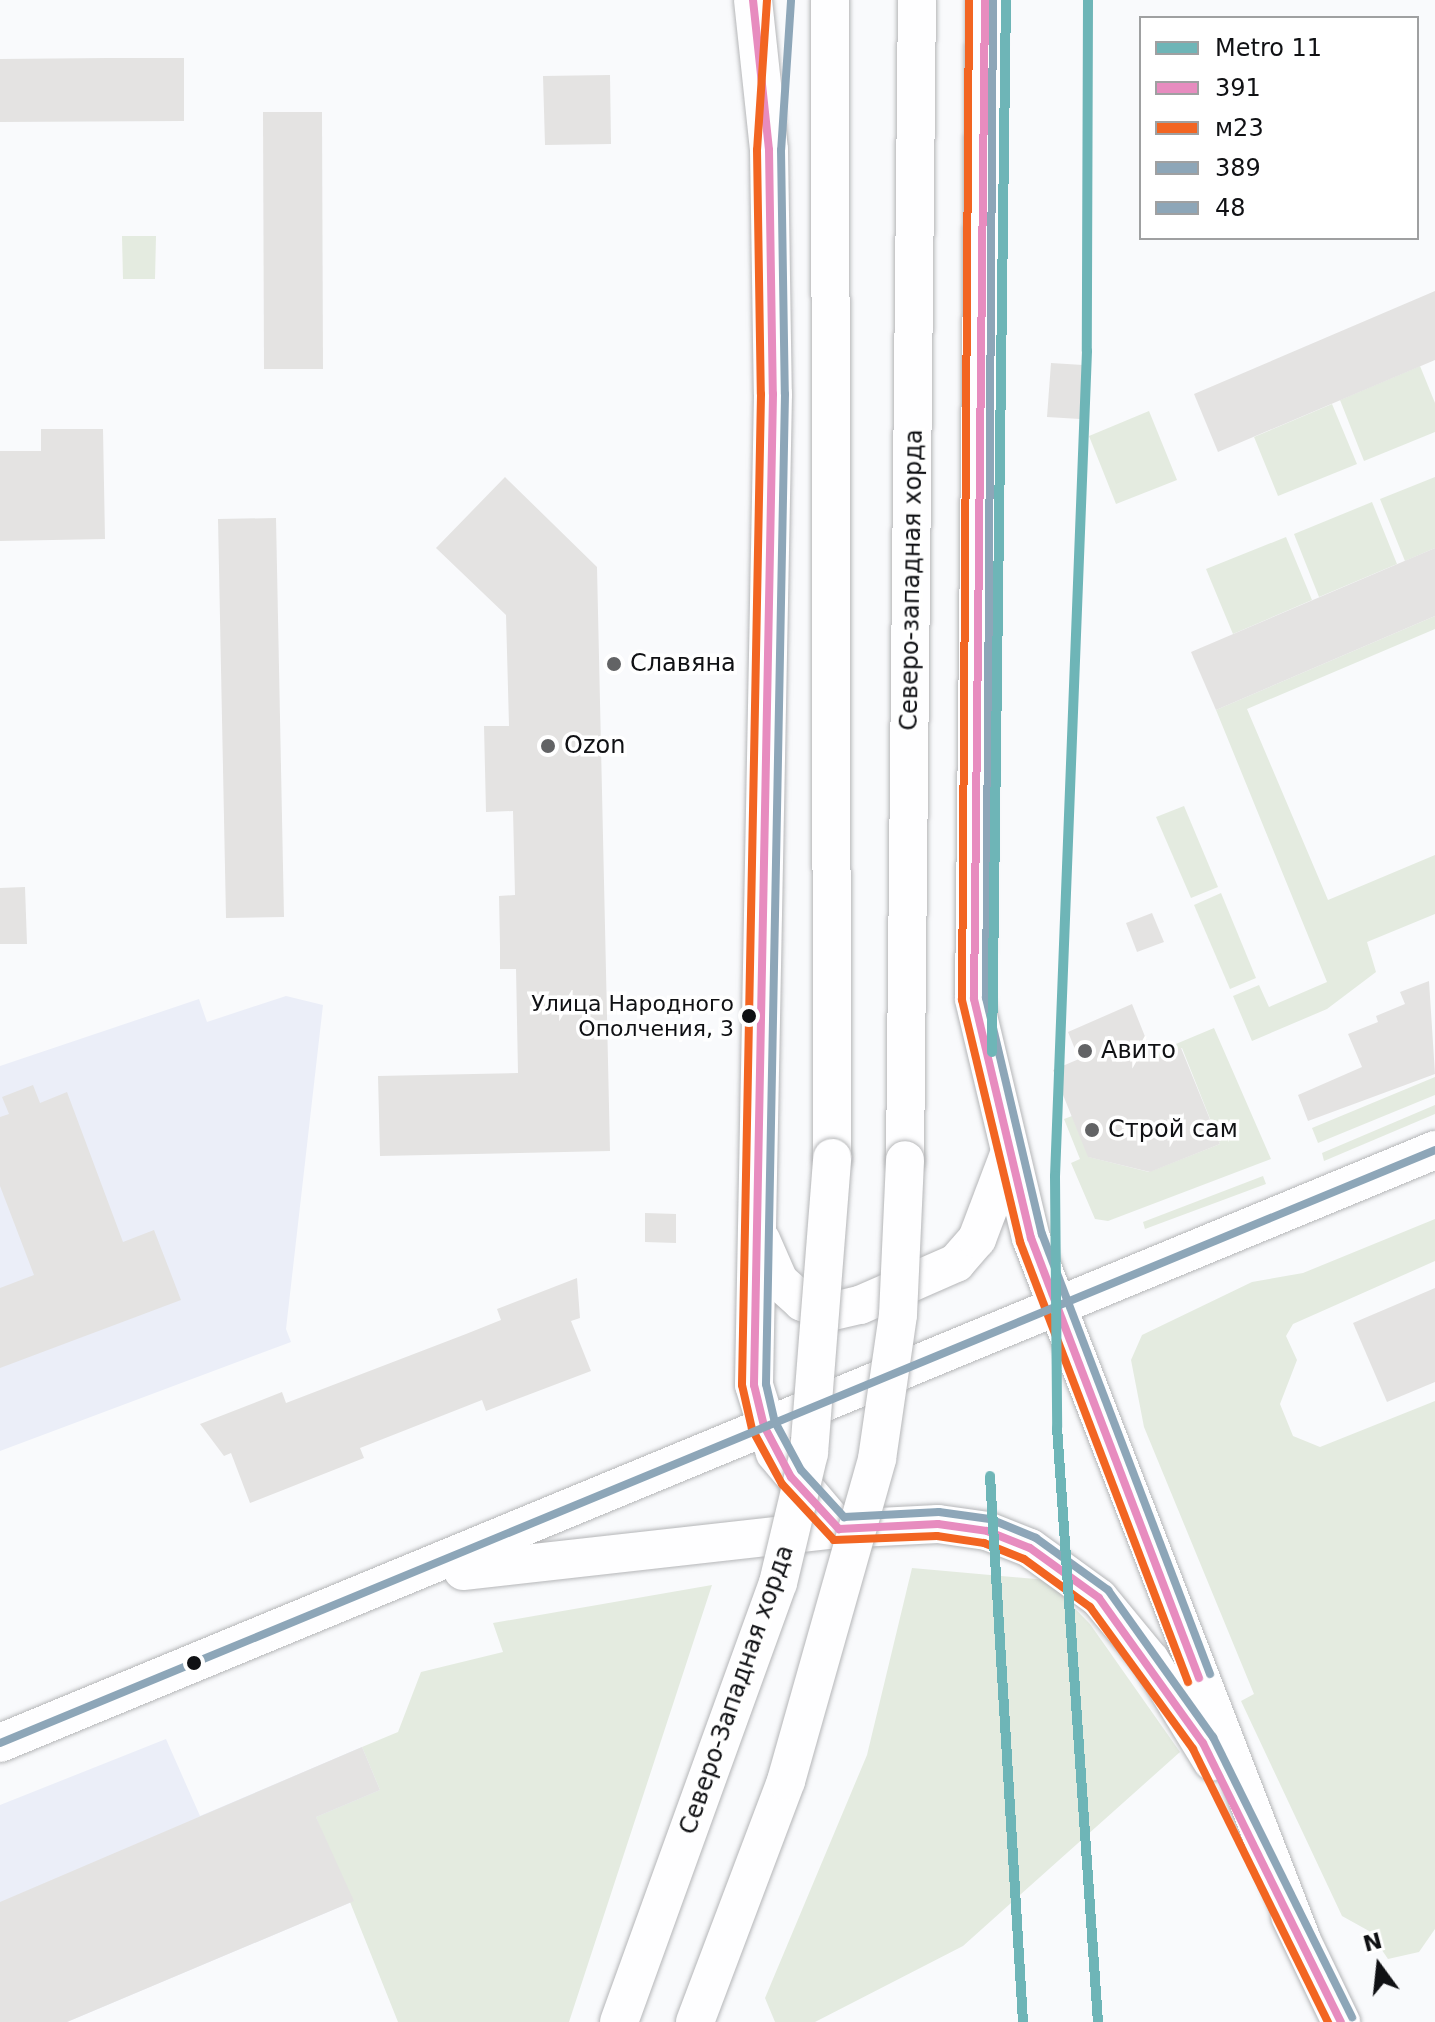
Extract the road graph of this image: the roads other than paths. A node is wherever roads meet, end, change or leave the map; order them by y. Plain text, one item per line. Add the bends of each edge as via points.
1 (737, 0) edge
2 (753, 0) edge
3 (779, 0) edge
4 (830, 0) edge
5 (917, 0) edge
6 (984, 8) edge
7 (769, 150) junction
8 (1435, 1150) edge
9 (1008, 1157) junction
10 (759, 1229) junction
11 (1056, 1307) junction
12 (764, 1426) junction
13 (839, 1529) junction
14 (388, 1586) junction
15 (0, 1743) edge
16 (1301, 1938) junction
17 (619, 2022) edge
18 (695, 2022) edge
19 (1341, 2022) edge

1 - 7 main road
2 - 7 main road
3 - 7 main road
4 - 17 main road, Северо-Западная хорда, bridge via 832,1158 809,1453 778,1583
5 - 18 main road, Северо-западная хорда, bridge via 905,1160 898,1315 874,1474 786,1781
6 - 9 main road via 972,939 974,999
7 - 10 main road via 773,394
8 - 11 main road
9 - 10 main road via 977,1239 956,1263 860,1305 829,1312 802,1302 779,1281
9 - 11 main road
10 - 12 main road via 754,1385
11 - 12 main road
11 - 16 main road
12 - 13 main road via 791,1477
12 - 14 main road
13 - 14 main road via 574,1554
13 - 16 main road via 938,1524 987,1531 1030,1548 1099,1598 1203,1743
14 - 15 main road
16 - 19 main road

